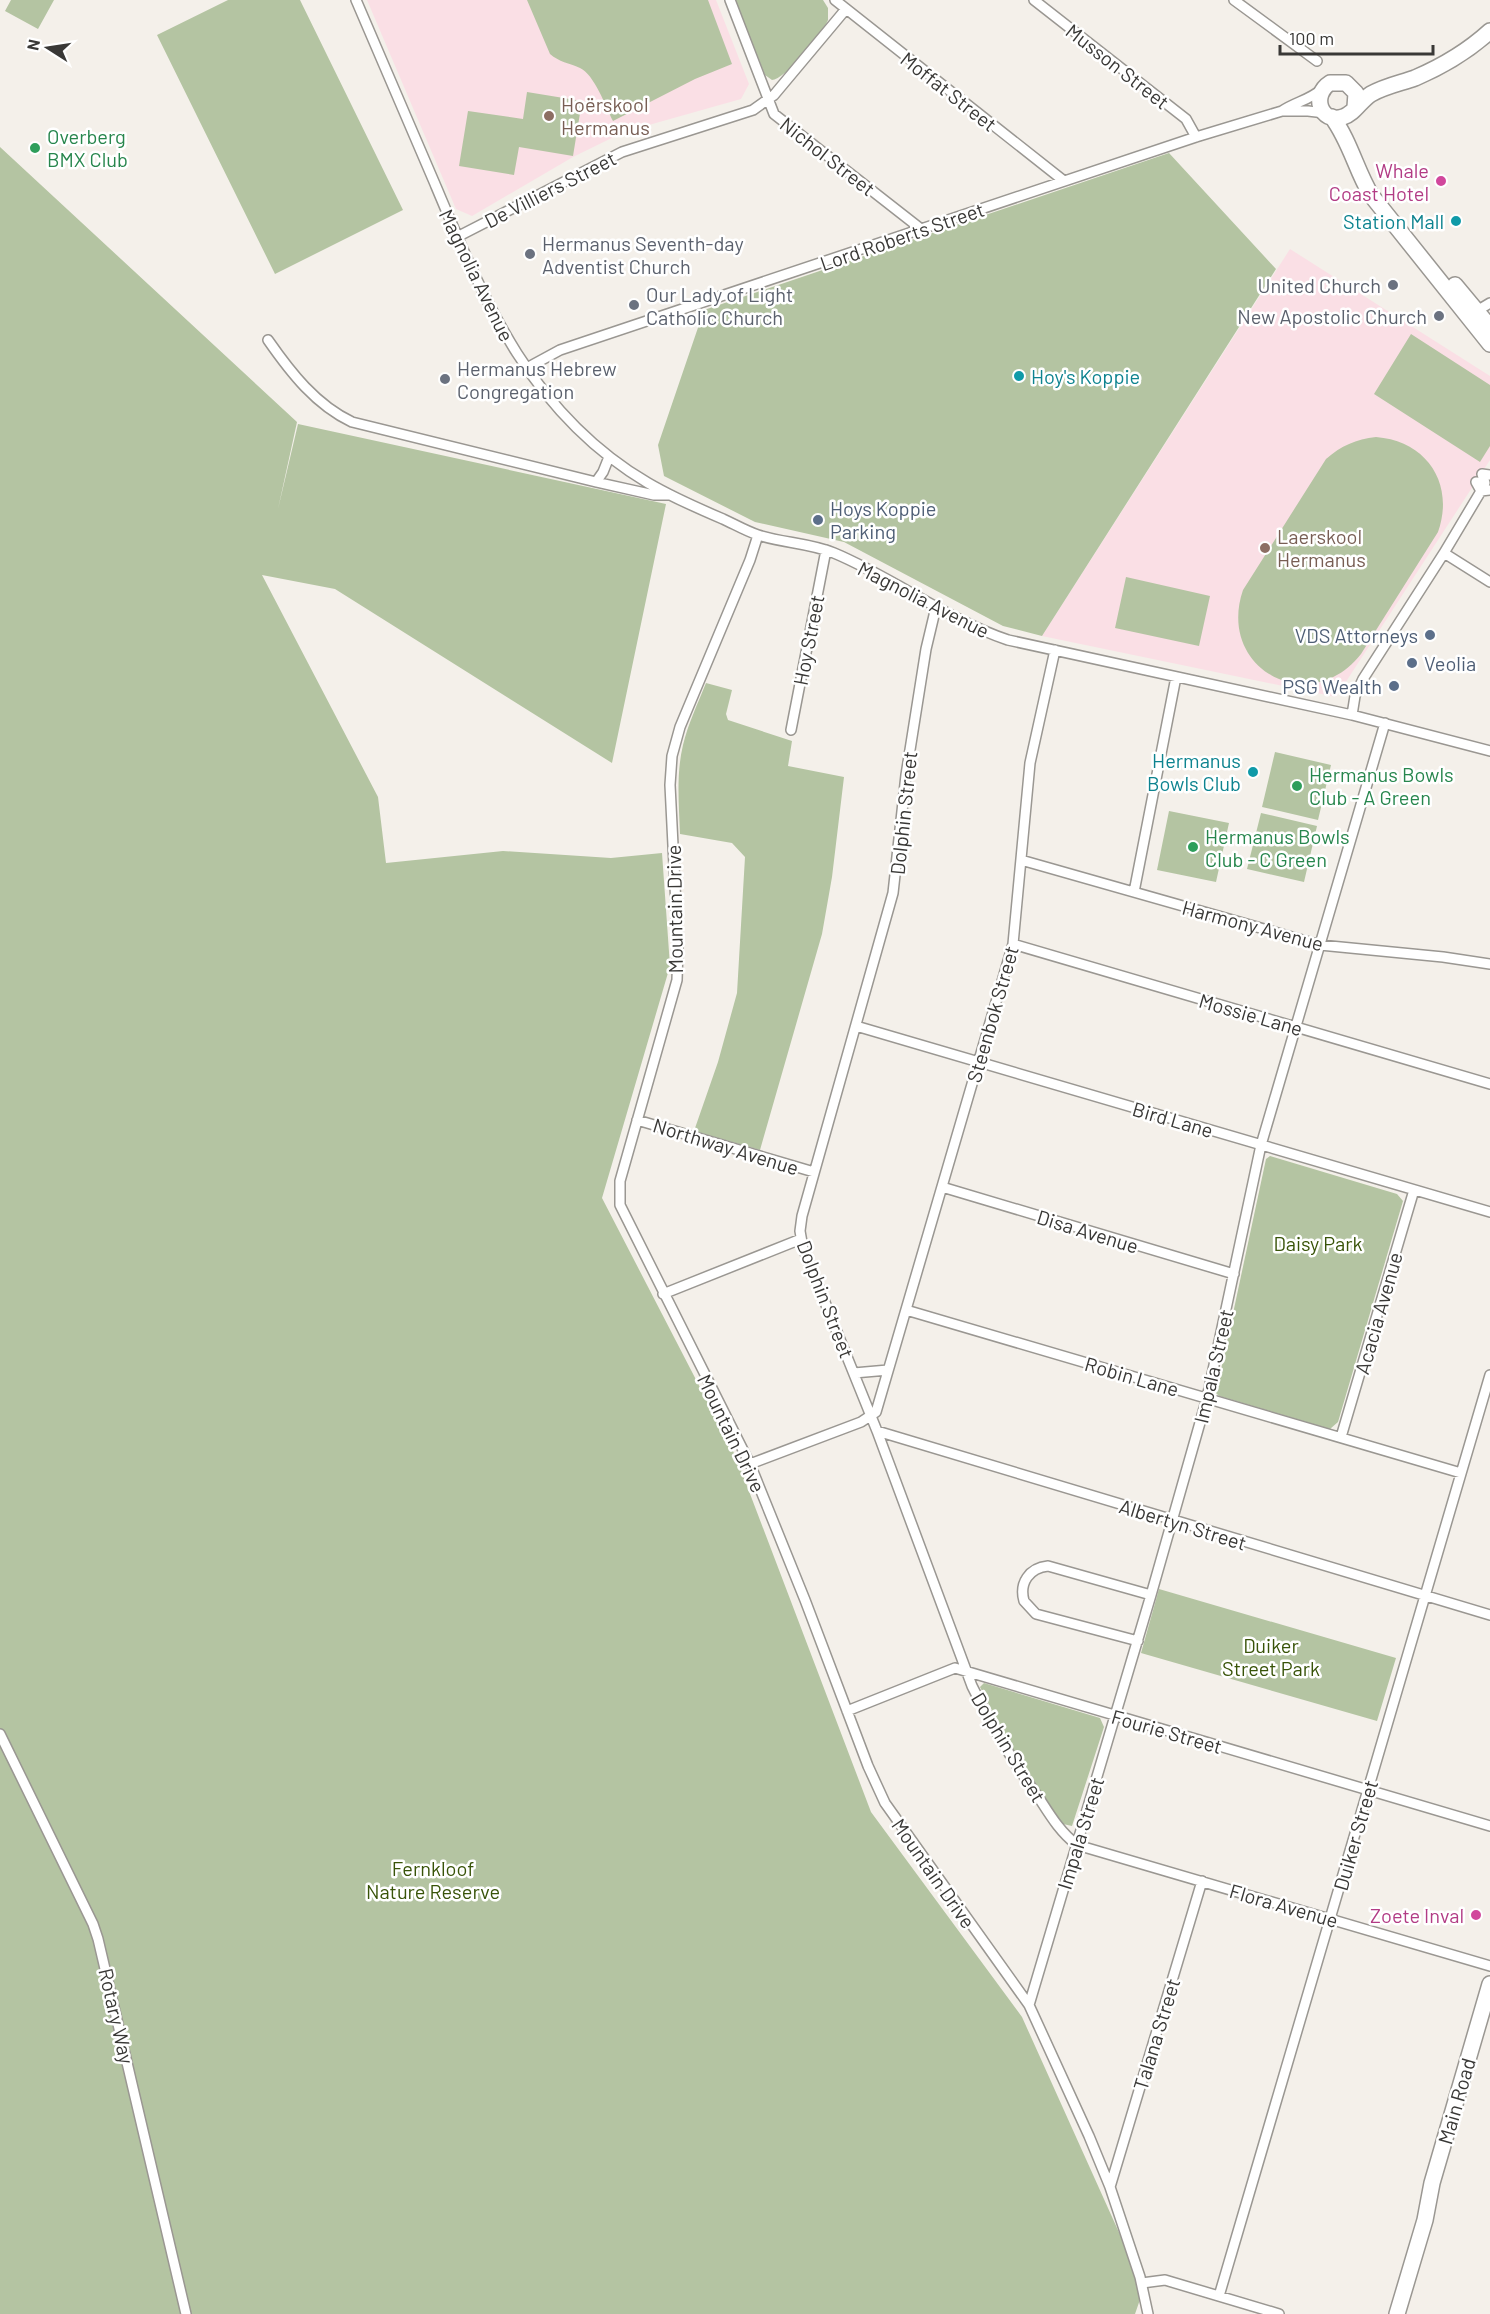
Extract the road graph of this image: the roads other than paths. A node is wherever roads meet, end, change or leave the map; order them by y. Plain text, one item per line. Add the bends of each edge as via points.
1 (356, 0) edge
2 (730, 0) edge
3 (835, 0) edge
4 (1034, 0) edge
5 (1234, 0) edge
6 (846, 9) junction
7 (1490, 20) edge
8 (1490, 32) edge
9 (1317, 61) dead end
10 (1349, 84) junction
11 (1323, 89) junction
12 (768, 101) junction
13 (1354, 109) junction
14 (1282, 111) junction
15 (1329, 116) junction
16 (1196, 137) junction
17 (1064, 181) junction
18 (921, 229) junction
19 (457, 237) junction
20 (1478, 310) edge
21 (1490, 327) edge
22 (268, 340) dead end
23 (1490, 344) edge
24 (525, 369) junction
25 (609, 457) junction
26 (1490, 476) edge
27 (596, 482) junction
28 (1485, 491) edge
29 (670, 495) junction
30 (758, 535) junction
31 (826, 550) junction
32 (1444, 553) junction
33 (1490, 582) edge
34 (936, 607) junction
35 (1055, 650) junction
36 (1176, 677) junction
37 (1352, 715) junction
38 (1385, 723) junction
39 (791, 730) dead end
40 (1490, 751) edge
41 (1021, 860) junction
42 (1134, 892) junction
43 (1013, 944) junction
44 (1320, 945) junction
45 (1490, 964) edge
46 (856, 1026) junction
47 (1297, 1027) junction
48 (979, 1062) junction
49 (1490, 1084) edge
50 (637, 1120) junction
51 (1261, 1145) junction
52 (814, 1172) junction
53 (942, 1187) junction
54 (1414, 1190) junction
55 (1490, 1212) edge
56 (801, 1239) junction
57 (1234, 1274) junction
58 (663, 1294) junction
59 (906, 1310) junction
60 (888, 1370) junction
61 (854, 1373) junction
62 (1490, 1375) edge
63 (1207, 1398) junction
64 (871, 1416) junction
65 (877, 1431) junction
66 (1341, 1437) junction
67 (750, 1464) junction
68 (1461, 1473) junction
69 (1173, 1521) junction
70 (1151, 1595) junction
71 (1425, 1595) junction
72 (1490, 1615) edge
73 (1138, 1641) junction
74 (968, 1672) junction
75 (847, 1711) junction
76 (1115, 1716) junction
77 (0, 1734) edge
78 (1368, 1790) junction
79 (1490, 1826) edge
80 (1077, 1845) junction
81 (1202, 1881) junction
82 (1330, 1919) junction
83 (1490, 1966) edge
84 (1490, 1984) edge
85 (1029, 2005) junction
86 (1484, 2022) edge
87 (1432, 2183) junction
88 (1110, 2187) junction
89 (1142, 2283) junction
90 (1220, 2296) junction
91 (186, 2314) edge
92 (1148, 2314) edge
93 (1279, 2314) edge
94 (1388, 2314) edge
95 (1396, 2314) edge

1 - 19 street, Magnolia Avenue
2 - 12 street, Nichol Street
3 - 6 street, Moffat Street
4 - 16 street, Musson Street via 1186,119
5 - 9 street
6 - 12 street, De Villiers Street
6 - 17 street, Moffat Street
7 - 10 main road, Lord Roberts Street via 1445,53 1414,68 1366,85
8 - 13 main road, Lord Roberts Street via 1457,57 1379,90
10 - 11 main road, Lord Roberts Street via 1335,81
10 - 13 main road via 1356,93
11 - 14 street, Lord Roberts Street
11 - 15 main road via 1319,103
12 - 18 street, Nichol Street via 774,114
12 - 19 street, De Villiers Street via 753,110 622,152
13 - 15 main road, Lord Roberts Street via 1344,117
13 - 20 main road via 1353,132 1358,153 1376,190
14 - 15 street, Lord Roberts Street
14 - 16 street, Lord Roberts Street
15 - 20 main road via 1344,134 1371,195
16 - 17 street, Lord Roberts Street
17 - 18 street, Lord Roberts Street
18 - 24 street, Lord Roberts Street via 560,350
19 - 24 street, Magnolia Avenue
20 - 21 main road
20 - 23 main road
22 - 27 street via 321,402 352,422
24 - 25 street, Magnolia Avenue via 559,411
25 - 27 street
25 - 29 street, Magnolia Avenue
26 - 28 street via 1482,474 1485,483 1476,482
27 - 29 street
28 - 32 street
29 - 30 street, Magnolia Avenue
30 - 31 street, Magnolia Avenue
30 - 50 street, Mountain Drive via 674,747 670,785 678,968
31 - 34 street, Magnolia Avenue
31 - 39 street, Hoy Street
32 - 33 street
32 - 37 street via 1363,679
34 - 35 street, Magnolia Avenue via 987,633
34 - 46 street, Dolphin Street via 906,774 893,893
35 - 36 street, Magnolia Avenue
35 - 41 street, Steenbok Street via 1030,763
36 - 37 street, Magnolia Avenue
36 - 42 street
37 - 38 street, Magnolia Avenue
38 - 40 street, Magnolia Avenue
38 - 44 street, Impala Street
41 - 42 street, Harmony Avenue
41 - 43 street, Steenbok Street
42 - 44 street, Harmony Avenue
43 - 47 street, Mossie Lane
43 - 48 street, Steenbok Street
44 - 45 street, Harmony Avenue
44 - 47 street, Impala Street
46 - 48 street, Bird Lane
46 - 52 street, Dolphin Street
47 - 49 street, Mossie Lane
47 - 51 street, Impala Street
48 - 51 street, Bird Lane
48 - 53 street, Steenbok Street
50 - 52 street, Northway Avenue
50 - 58 street, Mountain Drive via 618,1197
51 - 54 street, Bird Lane
51 - 57 street, Impala Street
52 - 56 street, Dolphin Street via 802,1216
53 - 57 street, Disa Avenue
53 - 59 street, Steenbok Street
54 - 55 street, Bird Lane
54 - 66 street, Acacia Avenue
56 - 58 street
56 - 61 street, Dolphin Street
57 - 63 street, Impala Street
58 - 67 street, Mountain Drive
59 - 60 street, Steenbok Street
59 - 63 street, Robin Lane
60 - 61 street
60 - 64 street, Steenbok Street via 876,1413
61 - 64 street, Dolphin Street
62 - 68 street, Duiker Street
63 - 66 street, Robin Lane
63 - 69 street, Impala Street
64 - 65 street, Dolphin Street
64 - 67 street
65 - 69 street, Albertyn Street
65 - 74 street, Dolphin Street
66 - 68 street, Robin Lane
67 - 75 street, Mountain Drive
68 - 71 street, Duiker Street
69 - 70 street, Impala Street
69 - 71 street, Albertyn Street
70 - 73 street, Impala Street
70 - 73 street via 1048,1566 1033,1571 1024,1584 1024,1601 1036,1614
71 - 72 street, Albertyn Street
71 - 78 street, Duiker Street
73 - 76 street, Impala Street
74 - 75 street, Fourie Street via 955,1668
74 - 76 street, Fourie Street
74 - 80 street, Dolphin Street via 990,1722 1019,1771 1064,1835
75 - 85 street, Mountain Drive via 885,1803
76 - 78 street, Fourie Street
76 - 80 street, Impala Street
77 - 91 street, Rotary Way via 99,1939
78 - 79 street, Fourie Street
78 - 82 street, Duiker Street
80 - 81 street, Flora Avenue
80 - 85 street, Impala Street
81 - 82 street, Flora Avenue
81 - 88 street, Talana Street
82 - 83 street, Flora Avenue
82 - 90 street, Duiker Street
84 - 86 main road, Main Road
85 - 88 street, Mountain Drive
86 - 87 main road, Main Road
87 - 94 main road, Main Road via 1417,2217
87 - 95 main road, Main Road via 1425,2220
88 - 89 street, Mountain Drive
89 - 90 street via 1164,2280
89 - 92 street, Mountain Drive
90 - 93 street

